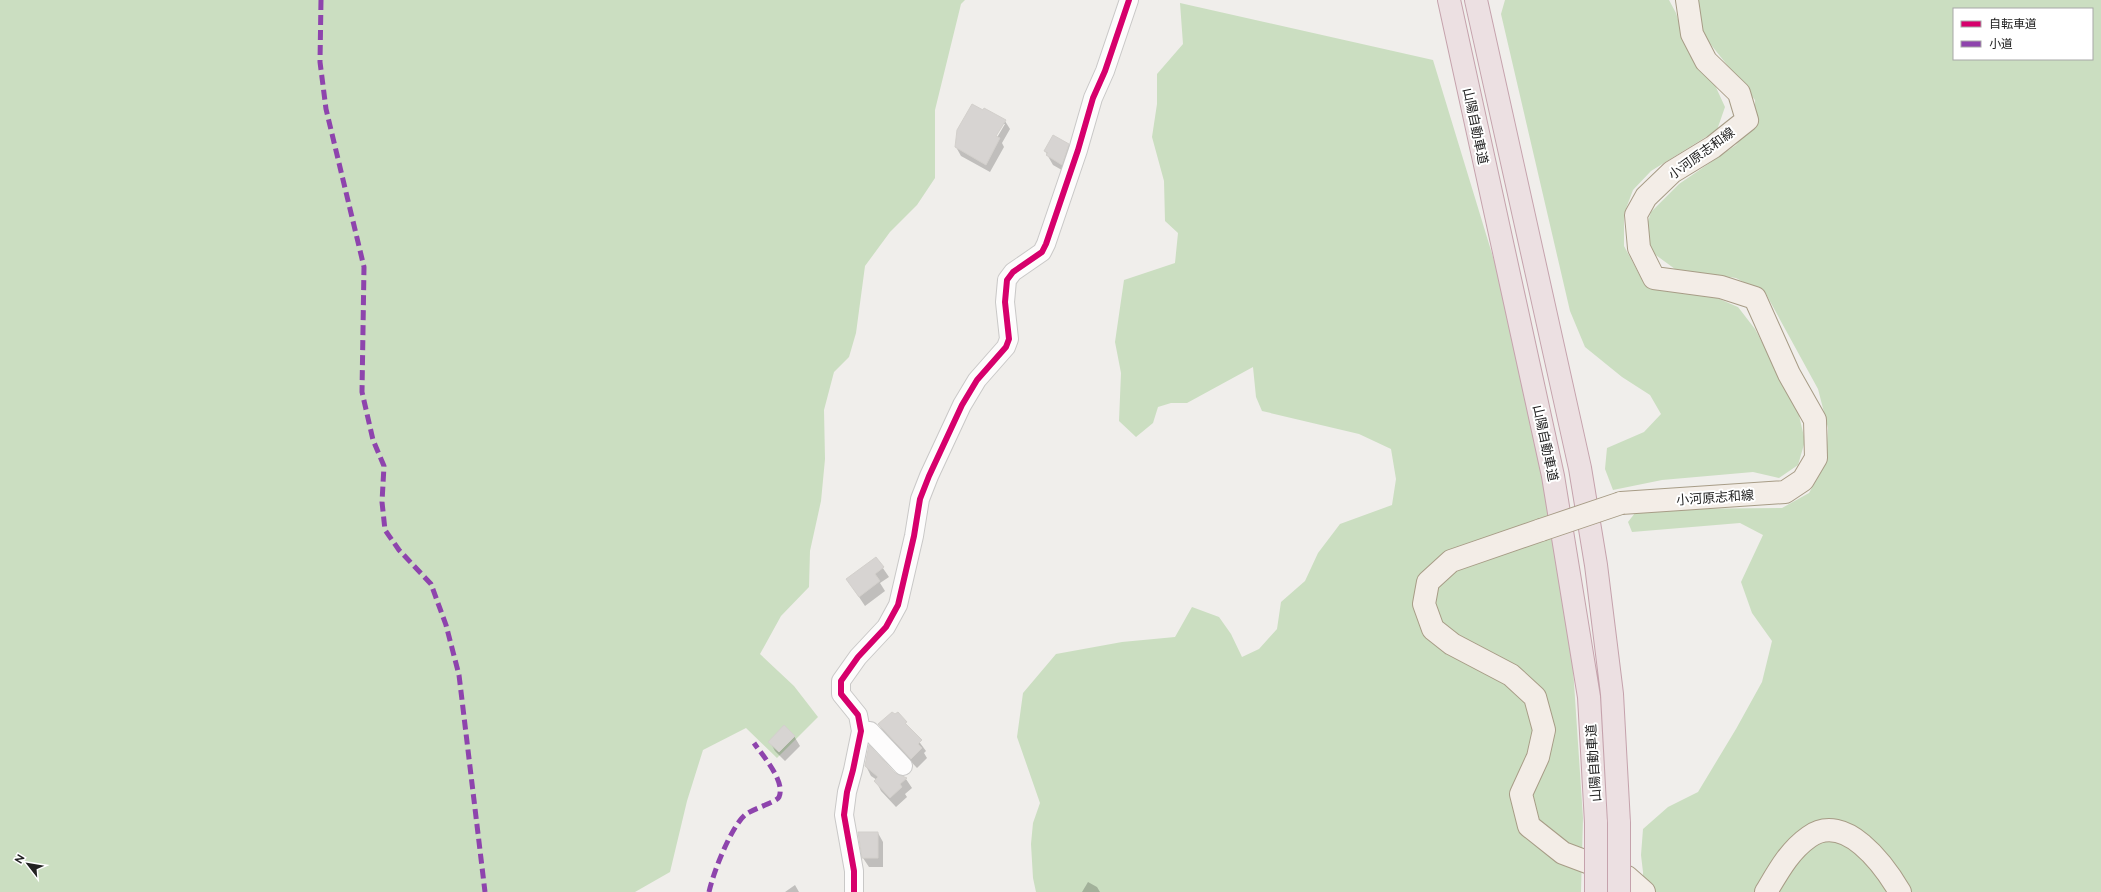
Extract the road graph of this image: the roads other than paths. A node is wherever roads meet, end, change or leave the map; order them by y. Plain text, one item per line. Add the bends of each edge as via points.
1 (1129, 0) edge
2 (1449, 0) edge
3 (1476, 0) edge
4 (1687, 0) edge
5 (861, 731) junction
6 (903, 766) dead end
7 (854, 892) edge
8 (1596, 892) edge
9 (1619, 892) edge
10 (1644, 892) edge
11 (1766, 892) edge
12 (1900, 892) edge

1 - 5 street via 1093,98 1046,244 1042,252 1013,272 1007,280 1005,302 1009,339 1006,347 990,364 962,405 928,476 920,499 898,605 886,627 858,656 841,681 841,694 858,715
2 - 8 highway, 山陽自動車道, bridge via 1553,476 1589,697 1596,823
3 - 9 highway, 山陽自動車道, bridge via 1580,468 1596,565 1612,694 1619,823
4 - 10 main road, 小河原志和線, bridge via 1692,34 1706,61 1739,93 1747,120 1672,172 1646,197 1636,215 1639,248 1654,278 1721,288 1755,298 1789,374 1815,420 1816,458 1803,480 1785,492 1621,503 1451,560 1428,582 1424,604 1433,629 1452,644 1511,675 1535,697 1544,730 1538,758 1521,794 1529,826 1563,853 1627,878
5 - 6 street via 870,731
5 - 7 street via 854,770 846,792 844,815 854,871
11 - 12 main road via 1786,860 1800,844 1823,830 1838,831 1863,846 1881,864

